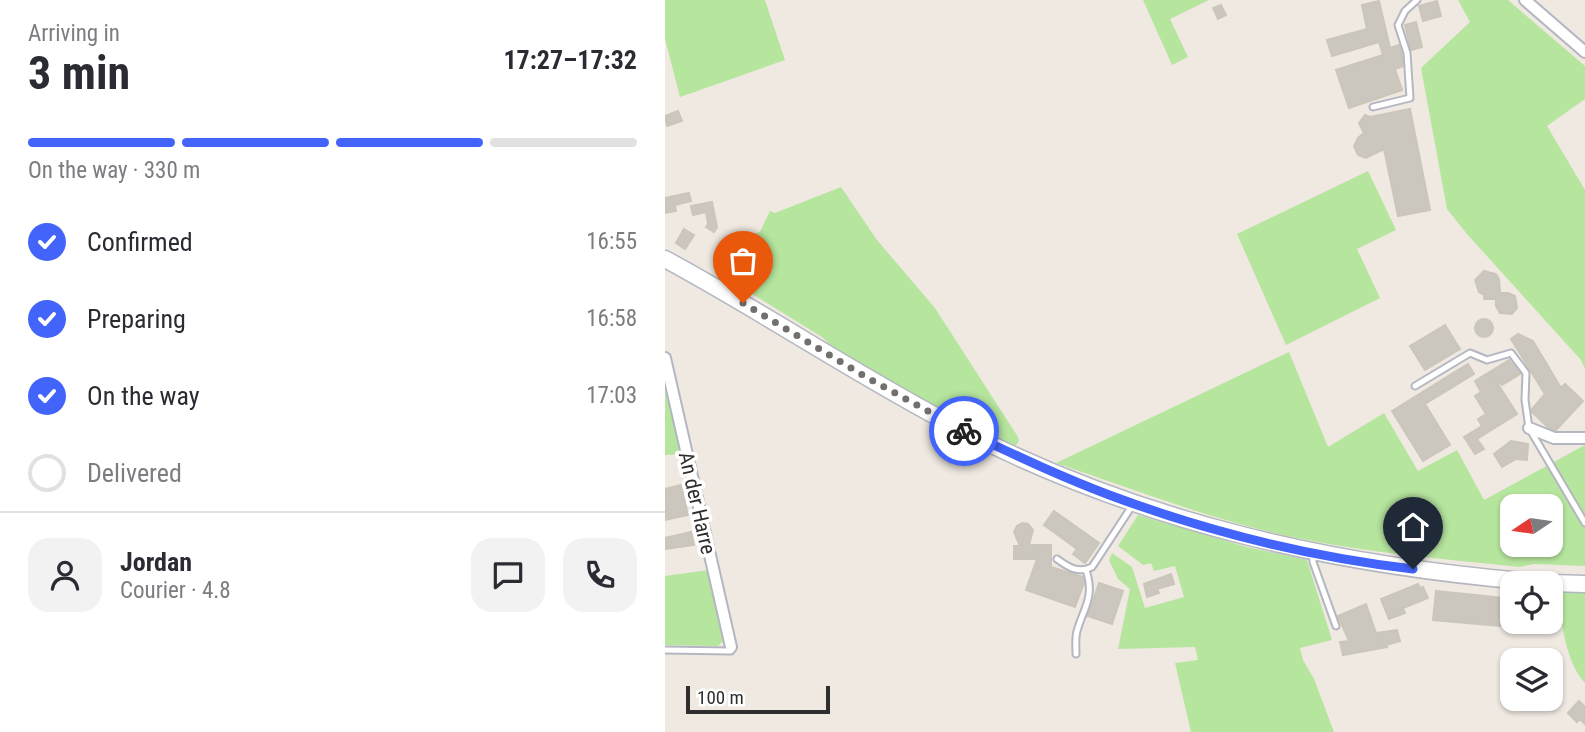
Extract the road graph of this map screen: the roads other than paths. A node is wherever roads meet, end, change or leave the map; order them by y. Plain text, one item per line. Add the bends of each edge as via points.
1 (1417, 0) edge
2 (1525, 0) edge
3 (1585, 52) edge
4 (1373, 107) dead end
5 (665, 259) edge
6 (665, 358) edge
7 (1415, 386) dead end
8 (1529, 428) junction
9 (1585, 438) edge
10 (1134, 504) junction
11 (1585, 523) edge
12 (1313, 553) junction
13 (1057, 559) dead end
14 (1086, 570) junction
15 (1500, 578) edge
16 (1563, 583) edge
17 (1585, 584) edge
18 (1336, 626) dead end
19 (731, 649) joint
20 (665, 650) edge
21 (1076, 654) dead end

1 - 4 lane via 1398,25 1407,53 1410,97
2 - 3 street
5 - 10 main road via 960,429
6 - 19 street, An der Harre
7 - 8 lane via 1470,353 1487,360 1511,353 1526,373
8 - 9 street via 1554,438
8 - 11 lane
10 - 12 main road
10 - 14 lane
12 - 15 main road
12 - 18 lane
13 - 14 lane via 1072,570
14 - 21 lane via 1091,584 1076,633
16 - 17 main road
19 - 20 lane

